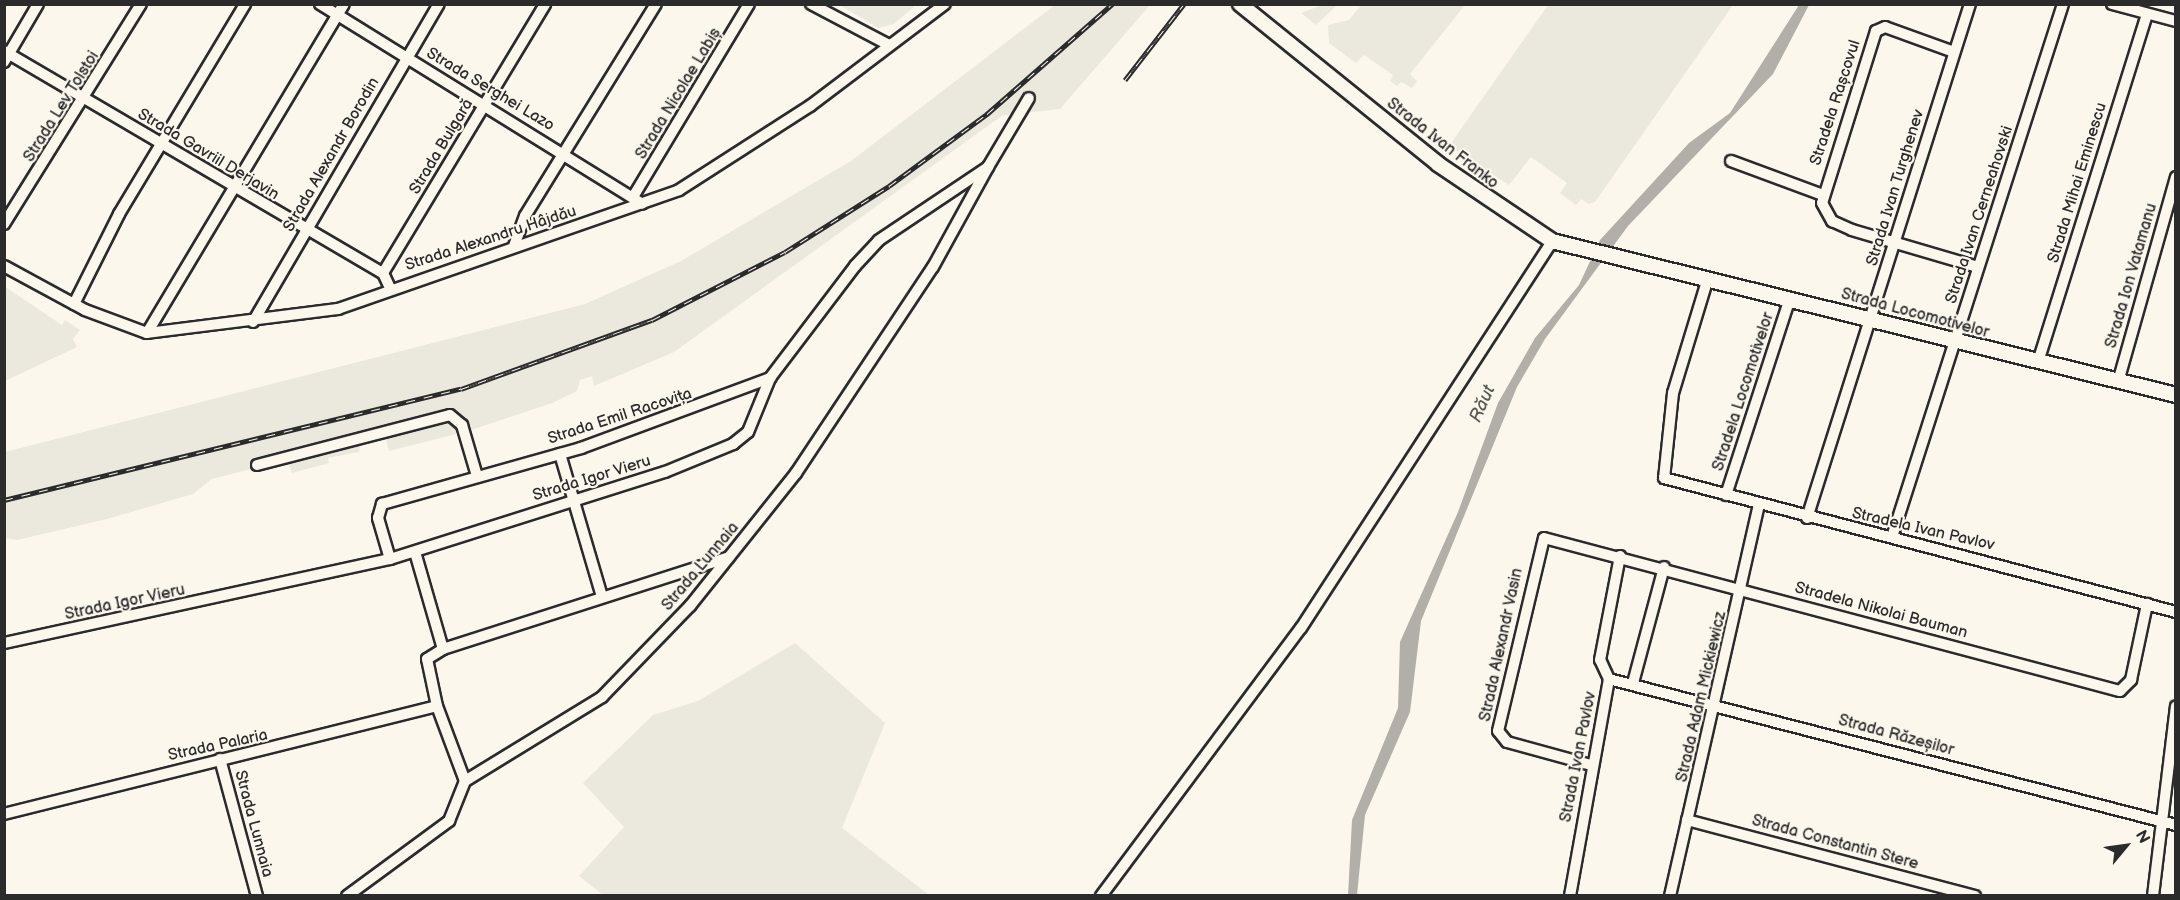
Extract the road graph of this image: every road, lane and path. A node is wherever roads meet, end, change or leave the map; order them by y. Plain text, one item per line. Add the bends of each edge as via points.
1 (38, 4) edge
2 (141, 4) edge
3 (246, 4) edge
4 (320, 4) edge
5 (344, 4) edge
6 (439, 4) edge
7 (545, 4) edge
8 (656, 4) edge
9 (749, 4) edge
10 (811, 4) edge
11 (945, 4) edge
12 (1240, 4) edge
13 (1970, 4) edge
14 (2063, 4) edge
15 (2112, 4) edge
16 (2147, 14) junction
17 (338, 16) junction
18 (2175, 21) edge
19 (889, 45) junction
20 (1954, 52) junction
21 (6, 56) edge
22 (407, 57) junction
23 (1029, 98) dead end
24 (86, 99) junction
25 (485, 103) junction
26 (160, 144) junction
27 (564, 153) junction
28 (1731, 161) dead end
29 (988, 167) junction
30 (2175, 177) edge
31 (234, 189) junction
32 (1823, 195) junction
33 (633, 197) junction
34 (642, 204) junction
35 (4, 224) edge
36 (306, 230) junction
37 (1552, 241) junction
38 (1895, 244) junction
39 (514, 246) junction
40 (1647, 262) joint
41 (4, 266) edge
42 (1978, 267) junction
43 (383, 273) junction
44 (1708, 278) junction
45 (390, 288) junction
46 (1790, 298) junction
47 (74, 304) junction
48 (1872, 319) junction
49 (253, 322) junction
50 (147, 333) junction
51 (1955, 339) junction
52 (2038, 362) junction
53 (770, 378) junction
54 (2118, 382) junction
55 (2175, 395) edge
56 (560, 454) junction
57 (257, 465) dead end
58 (477, 476) junction
59 (1726, 495) junction
60 (573, 500) junction
61 (1759, 504) junction
62 (1807, 518) junction
63 (1892, 537) junction
64 (1544, 538) joint
65 (415, 552) junction
66 (1620, 556) junction
67 (729, 557) junction
68 (390, 559) junction
69 (1664, 567) junction
70 (1742, 588) junction
71 (602, 597) junction
72 (2147, 604) junction
73 (2175, 612) edge
74 (4, 643) edge
75 (443, 649) junction
76 (1609, 679) junction
77 (1633, 683) junction
78 (1715, 704) junction
79 (437, 706) junction
80 (2175, 706) edge
81 (220, 759) junction
82 (1591, 765) junction
83 (465, 781) junction
84 (4, 814) edge
85 (1687, 820) junction
86 (2161, 821) junction
87 (2175, 825) edge
88 (257, 896) edge
89 (347, 896) edge
90 (1101, 896) edge
91 (1570, 896) edge
92 (1670, 896) edge
93 (1975, 896) edge
94 (2153, 896) edge

1 - 21 street
2 - 24 street, Strada Lev Tolstoi
3 - 26 street
4 - 17 street, Strada Serghei Lazo
5 - 17 street
6 - 22 street, Strada Alexandr Borodin
7 - 25 street, Strada Bulgară
8 - 27 street
9 - 33 street, Strada Nicolae Labiș
10 - 19 street
11 - 19 street, Strada Alexandru Hâjdău
12 - 37 main road, Strada Ivan Franko via 1437,164
13 - 20 street, Strada Ivan Turghenev
14 - 42 street, Strada Ivan Cerneahovski
15 - 16 street
16 - 18 street
16 - 52 street, Strada Mihai Eminescu
17 - 22 street, Strada Serghei Lazo
17 - 31 street
19 - 34 street, Strada Alexandru Hâjdău via 733,158
20 - 32 street, Stradela Rașcovul via 1885,27 1876,31
20 - 38 street, Strada Ivan Turghenev
21 - 24 street, Strada Gavriil Derjavin
22 - 25 street, Strada Serghei Lazo
22 - 36 street, Strada Alexandr Borodin
23 - 29 street, Strada Igor Vieru
24 - 26 street, Strada Gavriil Derjavin
24 - 35 street, Strada Lev Tolstoi
25 - 27 street, Strada Serghei Lazo
25 - 43 street, Strada Bulgară
26 - 31 street, Strada Gavriil Derjavin
26 - 47 street
27 - 33 street, Strada Serghei Lazo
27 - 39 street
28 - 32 street
29 - 53 street, Strada Igor Vieru via 879,240
29 - 67 street, Strada Lunnaia via 984,183 882,345 771,509
30 - 54 street, Strada Ion Vatamanu
31 - 36 street, Strada Gavriil Derjavin
31 - 50 street
32 - 38 street via 1823,210 1832,221
33 - 34 street, Strada Serghei Lazo
34 - 39 street, Strada Alexandru Hâjdău
36 - 43 street, Strada Gavriil Derjavin
36 - 49 street, Strada Alexandr Borodin
37 - 40 main road, Strada Ivan Franko
37 - 90 street via 1306,619
38 - 42 street
38 - 48 street, Strada Ivan Turghenev
39 - 45 street, Strada Alexandru Hâjdău
40 - 44 main road, Strada Locomotivelor
41 - 47 street, Strada Alexandru Hâjdău
42 - 51 street, Strada Ivan Cerneahovski
43 - 45 street
44 - 46 main road, Strada Locomotivelor
44 - 59 street, Stradela Ivan Pavlov via 1673,393 1663,476
45 - 49 street, Strada Alexandru Hâjdău via 338,309
46 - 48 main road, Strada Locomotivelor
46 - 59 street, Stradela Locomotivelor
47 - 50 street, Strada Alexandru Hâjdău
48 - 51 main road, Strada Locomotivelor
48 - 62 street, Strada Ivan Turghenev
49 - 50 street, Strada Alexandru Hâjdău
51 - 52 main road, Strada Locomotivelor
51 - 63 street, Strada Ivan Cerneahovski
52 - 54 main road, Strada Locomotivelor
53 - 56 street, Strada Emil Racovița
53 - 60 street, Strada Igor Vieru via 742,438 665,472
54 - 55 main road, Strada Locomotivelor
56 - 58 street, Strada Emil Racovița
56 - 60 street
57 - 58 street via 450,415 462,425
58 - 68 street, Strada Emil Racovița via 378,507
59 - 61 street, Stradela Ivan Pavlov
60 - 65 street, Strada Igor Vieru
60 - 71 street
61 - 62 street, Stradela Ivan Pavlov
61 - 70 street, Strada Adam Mickiewicz
62 - 63 street, Stradela Ivan Pavlov
63 - 72 street, Stradela Ivan Pavlov
64 - 66 street, Stradela Nikolai Bauman
64 - 82 street, Strada Alexandr Vasin via 1498,731 1507,742
65 - 68 street, Strada Igor Vieru
65 - 75 street
66 - 69 street, Stradela Nikolai Bauman
66 - 76 street, Strada Ivan Pavlov via 1600,660
67 - 71 street
67 - 83 street, Strada Lunnaia via 602,696
68 - 74 street, Strada Igor Vieru
69 - 70 street, Stradela Nikolai Bauman
69 - 77 street
70 - 72 street, Stradela Nikolai Bauman via 2120,691 2131,680
70 - 78 street, Strada Adam Mickiewicz
71 - 75 street
72 - 73 street, Stradela Ivan Pavlov
75 - 79 street via 425,665
76 - 77 street, Strada Răzeșilor
76 - 82 street, Strada Ivan Pavlov
77 - 78 street, Strada Răzeșilor
78 - 85 street, Strada Adam Mickiewicz
78 - 86 street, Strada Răzeșilor
79 - 81 street, Strada Palaria via 310,742
79 - 83 street
80 - 86 street
81 - 84 street, Strada Palaria
81 - 88 street, Strada Lunnaia
82 - 91 street, Strada Ivan Pavlov
83 - 89 street via 449,821
85 - 92 street, Strada Adam Mickiewicz
85 - 93 street, Strada Constantin Stere
86 - 87 street, Strada Răzeșilor
86 - 94 street

